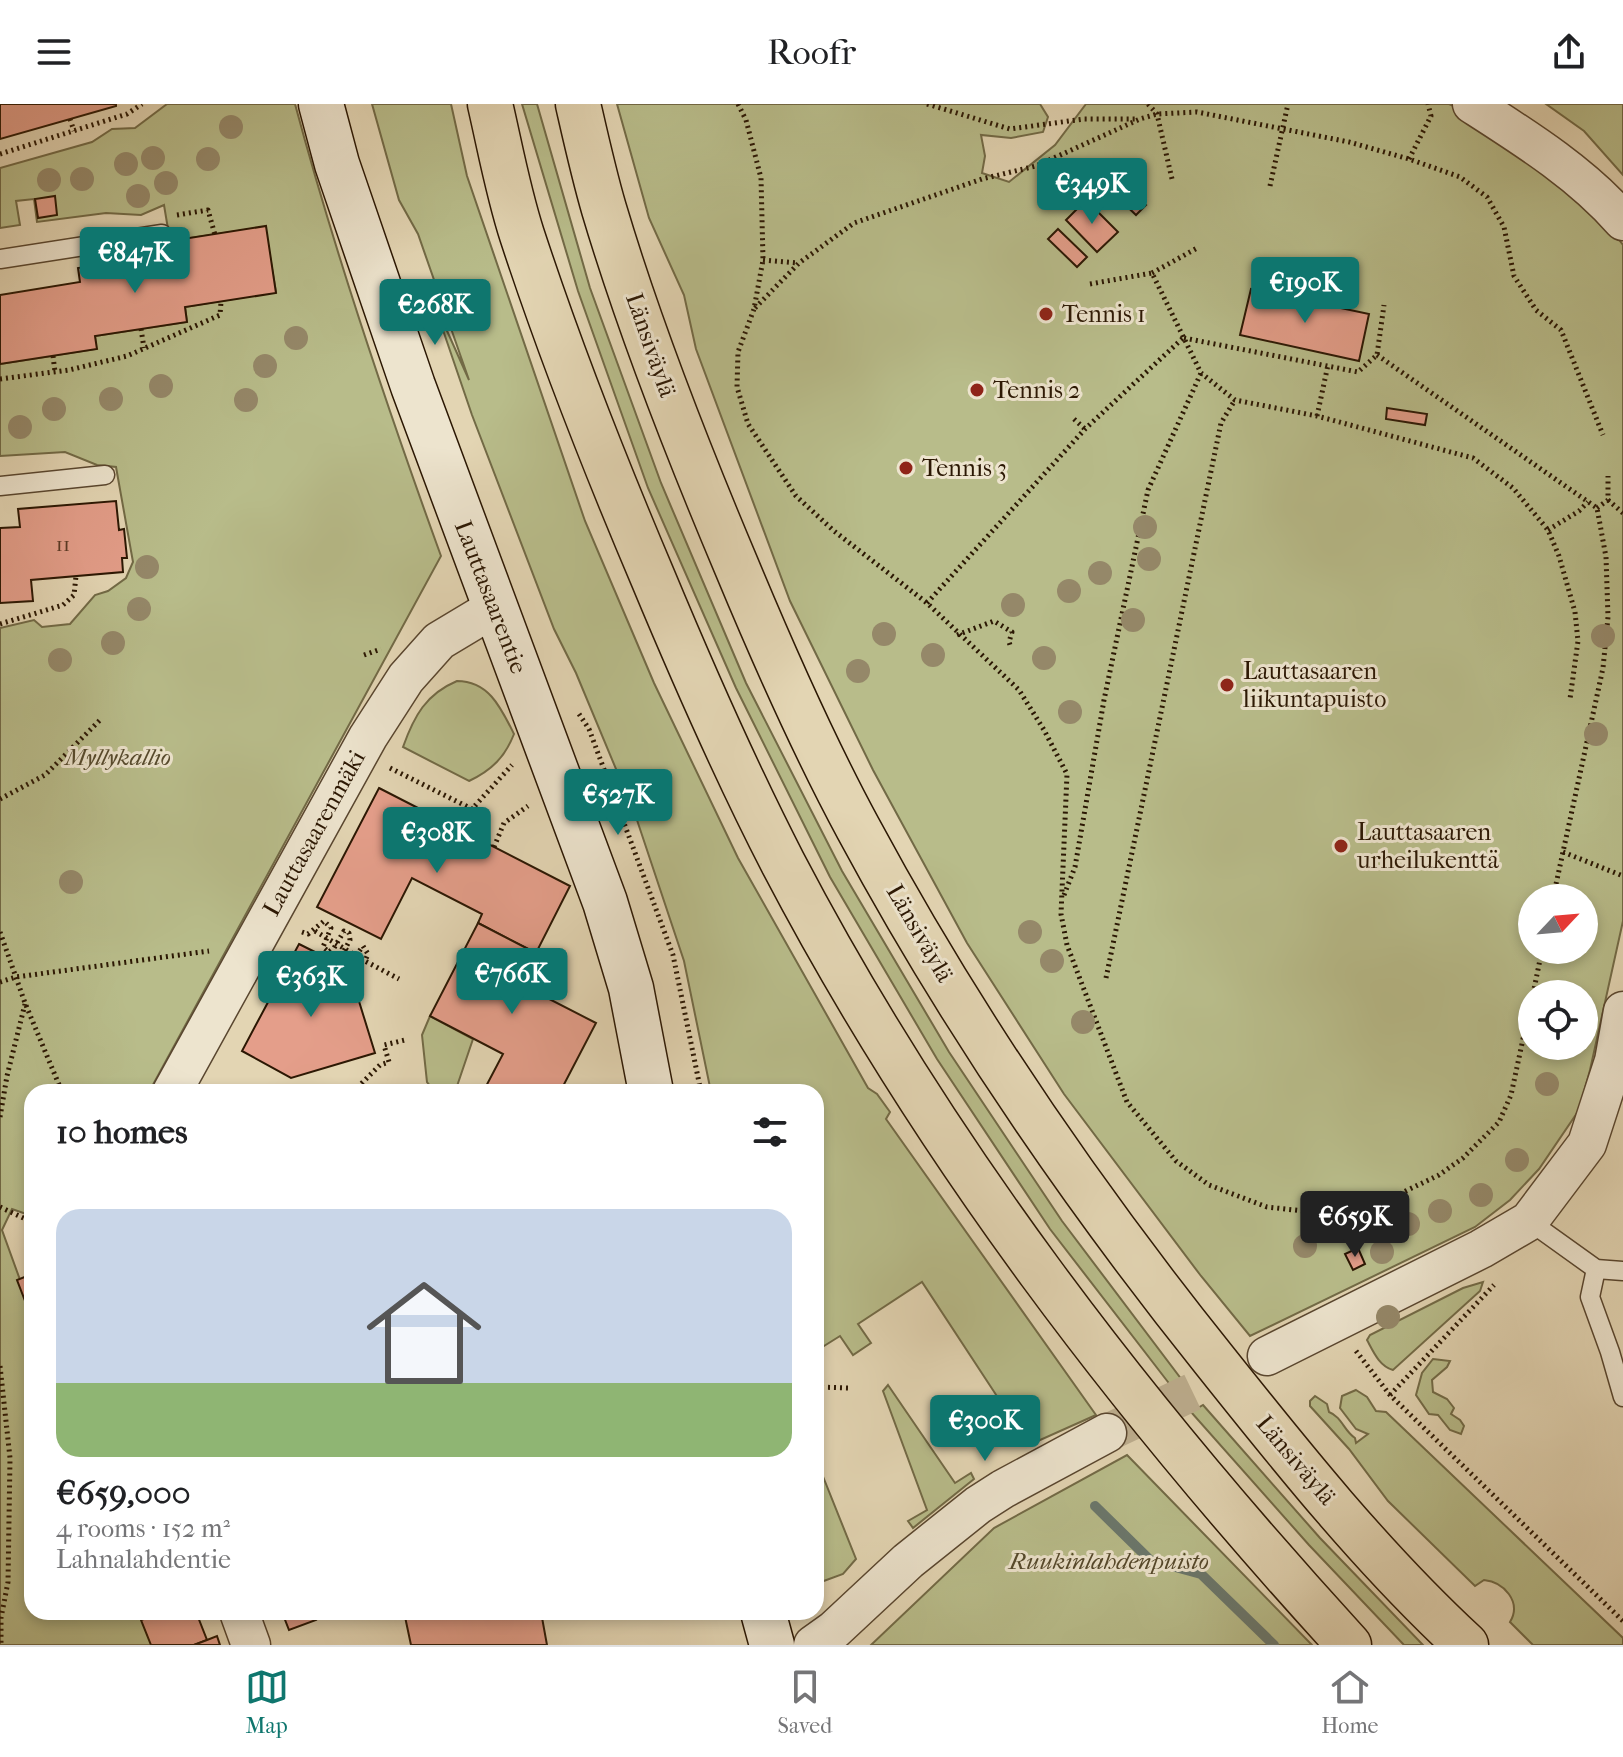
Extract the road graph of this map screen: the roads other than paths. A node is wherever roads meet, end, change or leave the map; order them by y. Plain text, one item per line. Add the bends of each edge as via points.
1 (321, 104) edge
2 (490, 104) edge
3 (578, 104) edge
4 (1472, 104) edge
5 (1623, 221) edge
6 (162, 234) road end
7 (0, 259) edge
8 (105, 475) dead end
9 (0, 486) edge
10 (494, 608) junction
11 (1623, 1011) edge
12 (176, 1084) edge
13 (649, 1084) edge
14 (1529, 1221) junction
15 (1596, 1269) junction
16 (1623, 1271) edge
17 (1267, 1356) tunnel mouth
18 (1623, 1397) edge
19 (1107, 1433) tunnel mouth
20 (242, 1620) edge
21 (765, 1620) edge
22 (251, 1645) edge
23 (772, 1645) edge
24 (813, 1645) edge
25 (1349, 1645) edge
26 (1466, 1645) edge

1 - 10 main road, Lauttasaarentie via 413,386
2 - 25 highway via 521,231 606,469 702,694 784,864 884,1040 996,1213 1248,1535
3 - 26 highway, Länsiväylä via 604,209 684,441 776,659 857,827 957,997 1124,1243 1305,1474
4 - 5 street via 1540,148
6 - 7 lane
8 - 9 lane
10 - 12 street, Lauttasaarenmäki via 439,641 406,678 368,737
10 - 13 main road, Lauttasaarentie via 612,923
11 - 14 street via 1614,1061 1587,1144
14 - 15 lane
14 - 17 street
15 - 16 lane
15 - 18 lane via 1590,1297
19 - 24 street via 978,1505
20 - 22 street
21 - 23 main road

